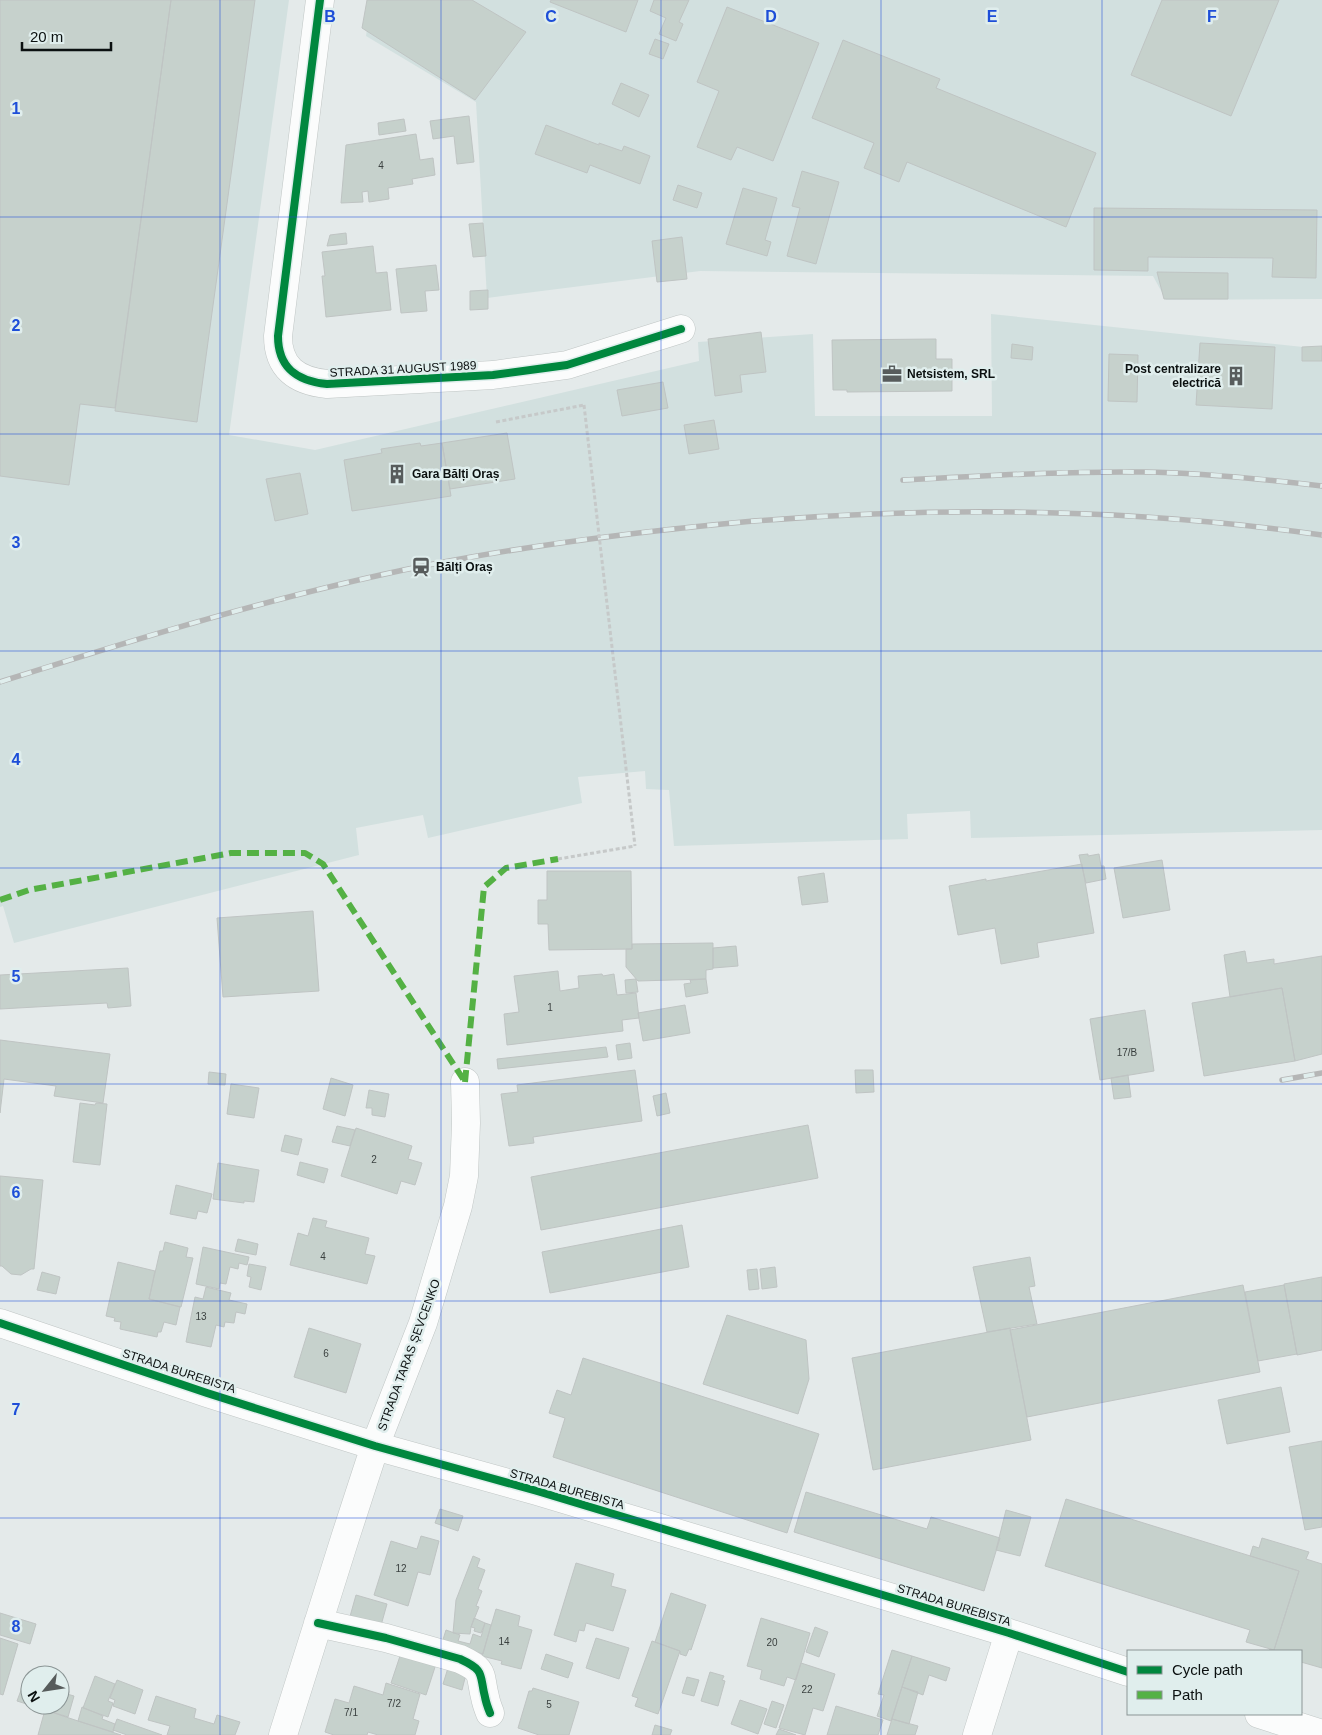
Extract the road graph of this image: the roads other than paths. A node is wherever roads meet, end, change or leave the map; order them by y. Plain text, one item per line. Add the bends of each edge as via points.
1 (320, 0) edge
2 (681, 329) dead end
3 (464, 1082) dead end
4 (0, 1323) edge
5 (375, 1446) junction
6 (318, 1622) junction
7 (1009, 1633) junction
8 (1127, 1672) edge
9 (490, 1713) dead end
10 (1262, 1715) edge
11 (1322, 1734) edge
12 (283, 1735) edge
13 (977, 1735) edge

1 - 2 street, STRADA 31 AUGUST 1989 via 278,336 280,356 286,366 306,380 327,384 493,375 567,364
3 - 5 street, STRADA TARAS ȘEVCENKO via 464,1176 458,1206 423,1323
4 - 5 street, STRADA BUREBISTA
5 - 6 street, STRADA TARAS ȘEVCENKO
5 - 7 street, STRADA BUREBISTA via 537,1491
6 - 9 street via 472,1664 480,1671
6 - 12 street, STRADA TARAS ȘEVCENKO
7 - 8 street, STRADA BUREBISTA
7 - 13 street
10 - 11 street

